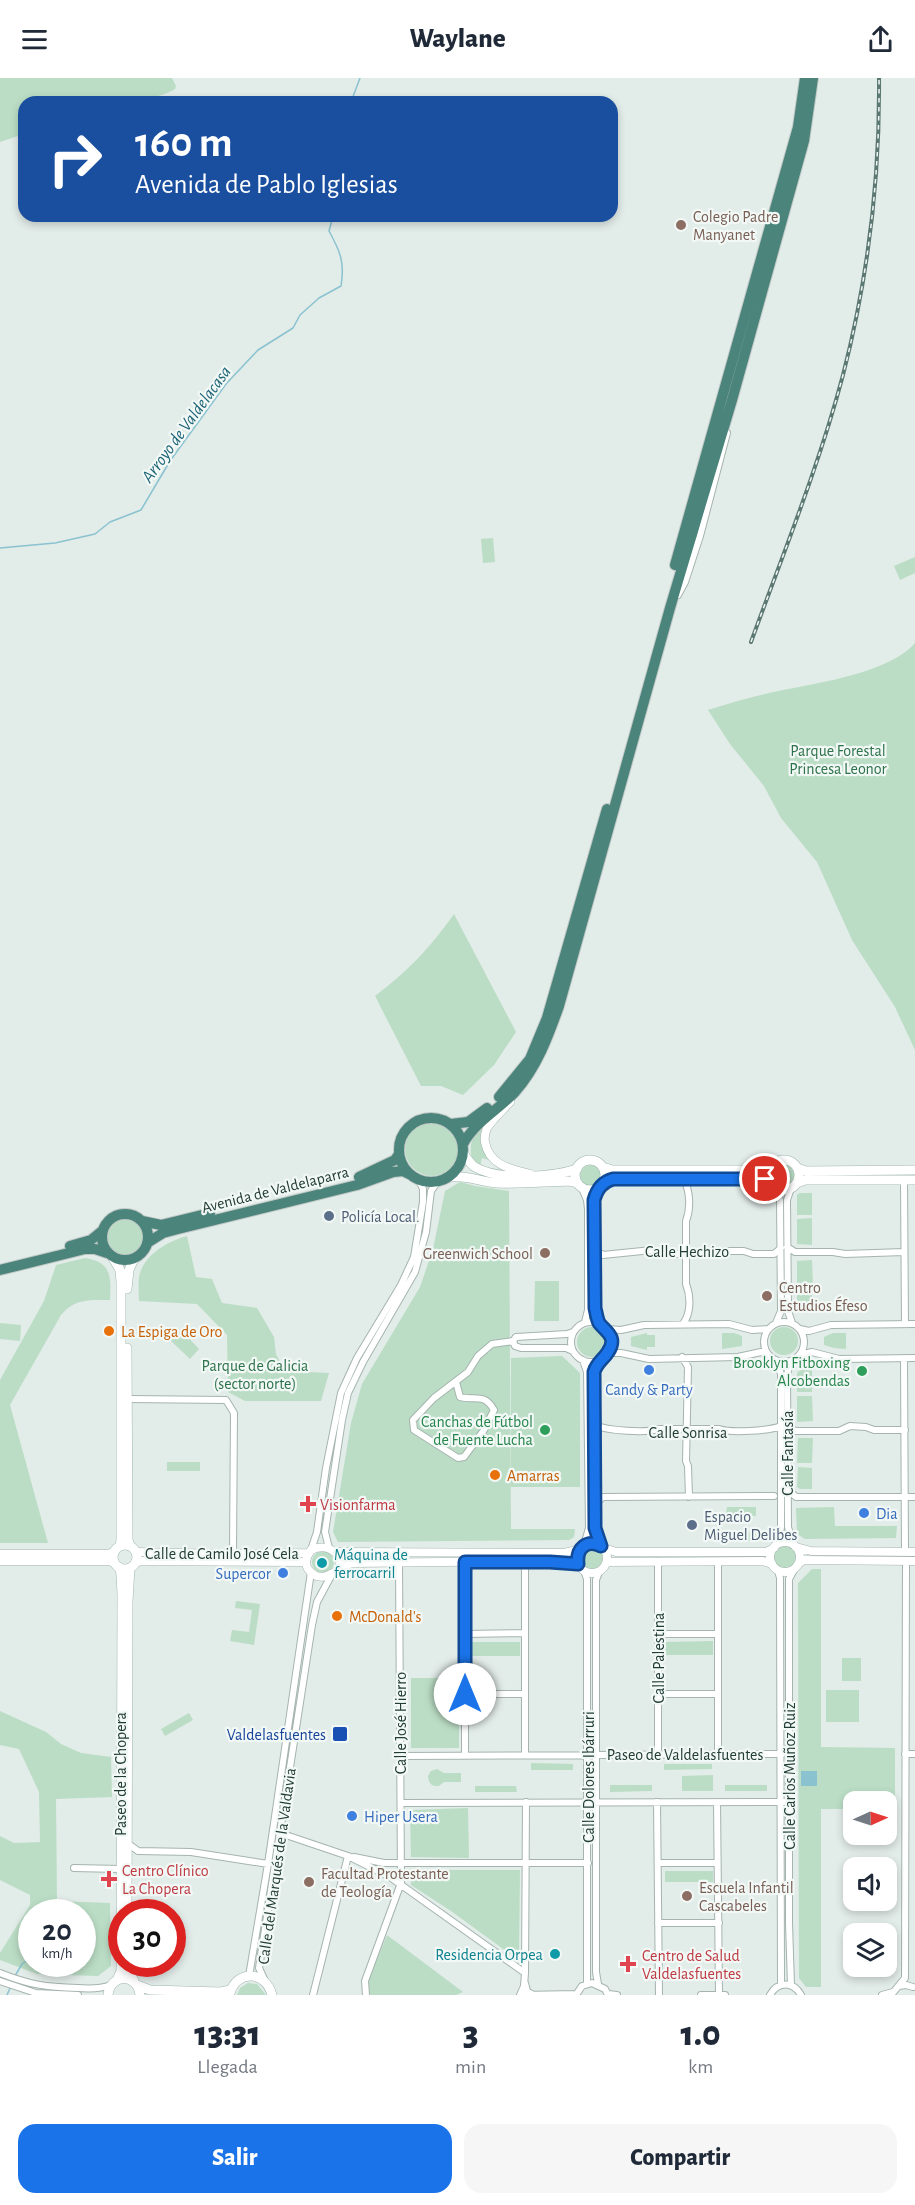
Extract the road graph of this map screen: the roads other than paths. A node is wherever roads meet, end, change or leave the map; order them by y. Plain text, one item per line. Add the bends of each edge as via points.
1 (805, 78) edge
2 (813, 78) edge
3 (533, 1069) junction
4 (451, 1124) junction
5 (463, 1149) junction
6 (399, 1154) junction
7 (603, 1167) junction
8 (771, 1168) junction
9 (797, 1168) junction
10 (577, 1169) junction
11 (915, 1170) edge
12 (534, 1175) junction
13 (415, 1177) junction
14 (450, 1177) junction
15 (684, 1179) junction
16 (904, 1180) junction
17 (915, 1180) edge
18 (438, 1181) junction
19 (602, 1185) junction
20 (773, 1185) junction
21 (579, 1186) junction
22 (794, 1186) junction
23 (142, 1221) junction
24 (102, 1232) junction
25 (147, 1244) junction
26 (784, 1248) junction
27 (594, 1249) junction
28 (904, 1252) junction
29 (686, 1254) junction
30 (110, 1255) junction
31 (134, 1259) junction
32 (0, 1263) edge
33 (0, 1270) edge
34 (585, 1322) junction
35 (599, 1323) junction
36 (776, 1323) junction
37 (792, 1323) junction
38 (683, 1324) junction
39 (905, 1324) junction
40 (915, 1324) edge
41 (607, 1329) junction
42 (768, 1329) junction
43 (800, 1329) junction
44 (573, 1331) junction
45 (513, 1341) junction
46 (573, 1351) junction
47 (608, 1353) junction
48 (769, 1355) junction
49 (799, 1355) junction
50 (682, 1357) junction
51 (904, 1358) junction
52 (915, 1358) edge
53 (583, 1360) junction
54 (598, 1360) junction
55 (776, 1360) junction
56 (791, 1361) junction
57 (456, 1382) junction
58 (128, 1399) junction
59 (595, 1425) junction
60 (784, 1427) junction
61 (686, 1429) junction
62 (904, 1430) junction
63 (595, 1489) junction
64 (784, 1489) junction
65 (774, 1496) junction
66 (603, 1497) junction
67 (689, 1497) junction
68 (796, 1497) junction
69 (905, 1497) junction
70 (915, 1497) edge
71 (595, 1504) junction
72 (784, 1505) junction
73 (583, 1546) junction
74 (776, 1546) junction
75 (794, 1546) junction
76 (602, 1547) junction
77 (117, 1549) junction
78 (133, 1549) junction
79 (332, 1550) junction
80 (310, 1551) junction
81 (915, 1552) edge
82 (0, 1554) edge
83 (232, 1554) junction
84 (905, 1557) junction
85 (0, 1561) edge
86 (525, 1561) junction
87 (658, 1561) junction
88 (915, 1561) edge
89 (306, 1562) junction
90 (399, 1562) junction
91 (465, 1562) junction
92 (607, 1562) junction
93 (718, 1562) junction
94 (772, 1564) junction
95 (117, 1565) junction
96 (133, 1566) junction
97 (797, 1566) junction
98 (341, 1567) junction
99 (581, 1567) junction
100 (778, 1570) junction
101 (310, 1572) junction
102 (599, 1572) junction
103 (331, 1576) junction
104 (525, 1633) junction
105 (465, 1634) junction
106 (658, 1634) junction
107 (718, 1634) junction
108 (465, 1694) junction
109 (525, 1694) junction
110 (658, 1694) junction
111 (718, 1694) junction
112 (525, 1754) junction
113 (588, 1754) junction
114 (596, 1754) junction
115 (718, 1754) junction
116 (780, 1754) junction
117 (789, 1754) junction
118 (905, 1754) junction
119 (915, 1754) edge
120 (465, 1755) junction
121 (658, 1755) junction
122 (400, 1756) junction
123 (526, 1802) junction
124 (588, 1802) junction
125 (596, 1802) junction
126 (657, 1802) junction
127 (717, 1802) junction
128 (780, 1802) junction
129 (789, 1802) junction
130 (401, 1803) junction
131 (905, 1803) junction
132 (915, 1803) edge
133 (280, 1833) junction
134 (127, 1843) junction
135 (138, 1851) junction
136 (348, 1856) junction
137 (127, 1860) junction
138 (401, 1863) junction
139 (525, 1863) junction
140 (588, 1863) junction
141 (658, 1863) junction
142 (717, 1863) junction
143 (268, 1864) junction
144 (74, 1869) dead end
145 (120, 1869) junction
146 (401, 1883) junction
147 (128, 1899) edge
148 (658, 1923) junction
149 (719, 1923) junction
150 (525, 1963) junction
151 (515, 1966) junction
152 (0, 1973) edge
153 (525, 1973) junction
154 (249, 1976) junction
155 (132, 1977) edge
156 (906, 1978) junction
157 (0, 1981) edge
158 (265, 1981) junction
159 (136, 1983) junction
160 (587, 1984) junction
161 (598, 1984) junction
162 (781, 1984) junction
163 (791, 1985) junction
164 (899, 1986) junction
165 (26, 1987) junction
166 (112, 1987) edge
167 (914, 1988) edge
168 (230, 1992) edge
169 (892, 1993) edge
170 (608, 1994) edge
171 (800, 1994) edge
172 (78, 1995) edge
173 (140, 1995) edge
174 (272, 1995) edge
175 (279, 1995) edge
176 (313, 1995) edge
177 (366, 1995) edge
178 (521, 1995) edge
179 (533, 1995) edge
180 (576, 1995) edge
181 (617, 1995) edge
182 (659, 1995) edge
183 (702, 1995) edge
184 (719, 1995) edge
185 (724, 1995) edge
186 (771, 1995) edge
187 (809, 1995) edge
188 (882, 1995) edge

1 - 4 highway via 795,138 547,1018 530,1059 507,1089 468,1122
2 - 3 highway via 804,141 732,400 559,1006
3 - 5 highway via 514,1092 470,1131
3 - 12 street via 484,1136 488,1152 499,1164
4 - 5 highway via 461,1136
4 - 6 highway via 430,1117 420,1119 404,1133
5 - 12 main road via 471,1164 486,1172
5 - 14 highway via 461,1162
6 - 13 highway via 403,1166
6 - 23 highway, Avenida de Valdelaparra via 395,1160 360,1177 162,1225
7 - 8 main road
7 - 10 main road via 596,1161 587,1161
7 - 19 main road
8 - 9 main road via 786,1161
8 - 20 main road
9 - 11 main road
9 - 22 main road via 799,1176
10 - 12 main road via 563,1174
10 - 21 main road
13 - 18 highway
13 - 25 highway, Avenida de Valdelaparra via 403,1171 393,1173 163,1233
13 - 80 street via 423,1189 423,1202 414,1257 357,1358 342,1394 317,1533
14 - 18 highway
14 - 21 main road via 472,1176 499,1183 569,1181
15 - 19 main road via 613,1179
15 - 20 main road via 758,1179
15 - 29 street via 688,1189
16 - 17 main road
16 - 22 main road via 809,1180
16 - 28 street
18 - 79 street via 431,1191 426,1232 415,1272 348,1393 325,1534
19 - 21 main road via 591,1191
19 - 27 street via 594,1200
20 - 22 main road via 784,1191
20 - 26 street via 780,1200
21 - 34 street via 588,1209
22 - 26 street via 787,1200
23 - 24 highway via 129,1214 115,1216
23 - 25 highway
24 - 30 highway via 101,1239
24 - 32 highway via 91,1240
25 - 31 highway
26 - 28 street, Calle Hechizo via 845,1254
26 - 29 street, Calle Hechizo via 774,1254
26 - 36 street via 781,1311
26 - 37 street
27 - 29 street, Calle Hechizo via 603,1255 652,1251
27 - 35 street
28 - 39 street
29 - 38 street via 689,1316
30 - 31 highway via 127,1261
30 - 33 highway via 85,1249
30 - 77 main road via 120,1270 121,1282 121,1540
31 - 58 main road via 127,1283
34 - 35 street
34 - 44 street
35 - 41 street
36 - 37 street
36 - 42 street
37 - 43 street
38 - 41 street
38 - 42 street
39 - 40 street
39 - 43 street
41 - 47 street via 611,1341
42 - 48 street via 764,1346
43 - 49 street via 804,1341
44 - 45 street via 525,1335
44 - 46 street
45 - 46 street via 521,1348
45 - 57 street via 492,1344
46 - 53 street
47 - 50 street via 649,1359
47 - 54 street
48 - 50 street via 761,1352 738,1357
48 - 55 street
49 - 51 street via 812,1352 839,1359
49 - 56 street
50 - 61 street via 688,1367
51 - 52 street
51 - 62 street
53 - 54 street
53 - 73 street via 587,1372 589,1493 589,1528
54 - 59 street via 594,1372
55 - 56 street
55 - 60 street, Calle Fantasía via 781,1374
56 - 60 street, Calle Fantasía
57 - 57 street via 422,1409 412,1424 418,1434 458,1458 464,1457 494,1410 489,1402 474,1396 460,1397
58 - 78 main road via 128,1540
58 - 83 street via 226,1400 234,1413
59 - 61 street, Calle Sonrisa via 633,1432
59 - 63 street
60 - 61 street, Calle Sonrisa via 743,1432
60 - 62 street, Calle Sonrisa via 796,1431 839,1431 850,1426
60 - 64 street, Calle Fantasía
61 - 67 street
62 - 69 street
63 - 66 street
63 - 71 street
64 - 65 street
64 - 68 street
64 - 72 street, Calle Fantasía
65 - 67 street
65 - 72 street
66 - 67 street
66 - 71 street
68 - 69 street
68 - 72 street
69 - 70 street
69 - 84 street
71 - 76 street via 595,1528
72 - 74 street, Calle Fantasía
72 - 75 street, Calle Fantasía
73 - 76 street via 595,1543
73 - 79 street via 564,1553
73 - 99 street via 579,1551
74 - 75 street
74 - 76 street via 766,1552 616,1552
74 - 94 street via 770,1559
75 - 84 street via 805,1551
75 - 97 street via 799,1552
76 - 92 street
77 - 78 main road
77 - 82 street via 107,1554
77 - 95 main road, Paseo de la Chopera
78 - 83 street, Calle de Camilo José Cela
78 - 96 main road, Paseo de la Chopera
79 - 80 street via 318,1547
79 - 98 street via 341,1560
80 - 83 street, Calle de Camilo José Cela
80 - 89 street
81 - 84 street
84 - 88 street
84 - 97 street via 804,1560
84 - 118 street
85 - 95 street via 108,1561
86 - 91 street
86 - 99 street
86 - 104 street
87 - 92 street
87 - 93 street
87 - 106 street, Calle Palestina
89 - 96 street, Calle de Camilo José Cela via 153,1561
89 - 101 street
90 - 91 street
90 - 98 street via 352,1563
90 - 122 street, Calle José Hierro
91 - 105 street
92 - 102 street
93 - 94 street
93 - 107 street
94 - 100 street
95 - 96 main road
95 - 145 main road, Paseo de la Chopera via 122,1595
96 - 134 main road, Paseo de la Chopera via 128,1601
97 - 100 street via 787,1572
97 - 117 street, Calle Carlos Muñoz Ruiz via 789,1579
98 - 103 street
99 - 102 street via 591,1573
99 - 113 street, Calle Dolores Ibárruri via 587,1580
100 - 116 street, Calle Carlos Muñoz Ruiz
101 - 103 street
101 - 143 street, Calle del Marqués de la Valdavia
102 - 114 street, Calle Dolores Ibárruri
103 - 133 street, Calle del Marqués de la Valdavia via 317,1602 312,1625
104 - 105 street
104 - 109 street
105 - 108 street
106 - 107 street
106 - 110 street, Calle Palestina
107 - 111 street
108 - 109 street
108 - 120 street
109 - 112 street
110 - 111 street
110 - 121 street, Calle Palestina
111 - 115 street
112 - 113 street, Paseo de Valdelasfuentes
112 - 120 street, Paseo de Valdelasfuentes
113 - 114 street, Paseo de Valdelasfuentes
113 - 124 street, Calle Dolores Ibárruri
114 - 121 street, Paseo de Valdelasfuentes
114 - 125 street, Calle Dolores Ibárruri
115 - 116 street, Paseo de Valdelasfuentes
115 - 121 street, Paseo de Valdelasfuentes
116 - 117 street, Paseo de Valdelasfuentes
116 - 128 street, Calle Carlos Muñoz Ruiz
117 - 129 street, Calle Carlos Muñoz Ruiz
118 - 119 street
118 - 131 street
120 - 122 street, Paseo de Valdelasfuentes
122 - 130 street, Calle José Hierro
123 - 124 street
123 - 130 street
123 - 139 street
124 - 125 street
124 - 140 street, Calle Dolores Ibárruri
125 - 126 street
125 - 161 street, Calle Dolores Ibárruri
126 - 127 street
126 - 141 street
127 - 128 street
127 - 142 street
128 - 129 street
128 - 162 street, Calle Carlos Muñoz Ruiz
129 - 163 street, Calle Carlos Muñoz Ruiz
130 - 138 street, Calle José Hierro
131 - 132 street
131 - 156 street
133 - 136 street
133 - 158 street, Calle del Marqués de la Valdavia via 259,1968
134 - 135 street
134 - 137 main road, Paseo de la Chopera
135 - 137 street
135 - 143 street via 191,1852
136 - 138 street
136 - 146 street
136 - 176 street
137 - 147 main road, Paseo de la Chopera
138 - 139 street
138 - 146 street, Calle José Hierro
139 - 140 street
139 - 150 street
140 - 160 street, Calle Dolores Ibárruri
141 - 142 street
141 - 148 street
142 - 149 street
143 - 154 street, Calle del Marqués de la Valdavia
144 - 145 street
145 - 166 main road, Paseo de la Chopera via 121,1971
146 - 151 street
146 - 177 street via 365,1981
148 - 149 street
148 - 182 street
149 - 184 street
150 - 151 street
150 - 153 street
151 - 153 street
152 - 165 street
153 - 178 street
153 - 179 street via 527,1991
154 - 158 main road
154 - 168 main road via 239,1979
155 - 159 main road
156 - 164 street
156 - 167 street
157 - 165 street
158 - 174 main road
159 - 166 main road via 128,1978
159 - 168 main road via 150,1990
159 - 173 main road
160 - 161 street
160 - 180 street
161 - 170 street
162 - 163 street
162 - 186 street
163 - 171 street
164 - 167 street
164 - 169 street
165 - 166 street
165 - 172 street via 36,1993
169 - 188 street
170 - 181 street
171 - 187 street
174 - 175 main road
178 - 179 street
179 - 180 street
183 - 184 street
184 - 185 street

